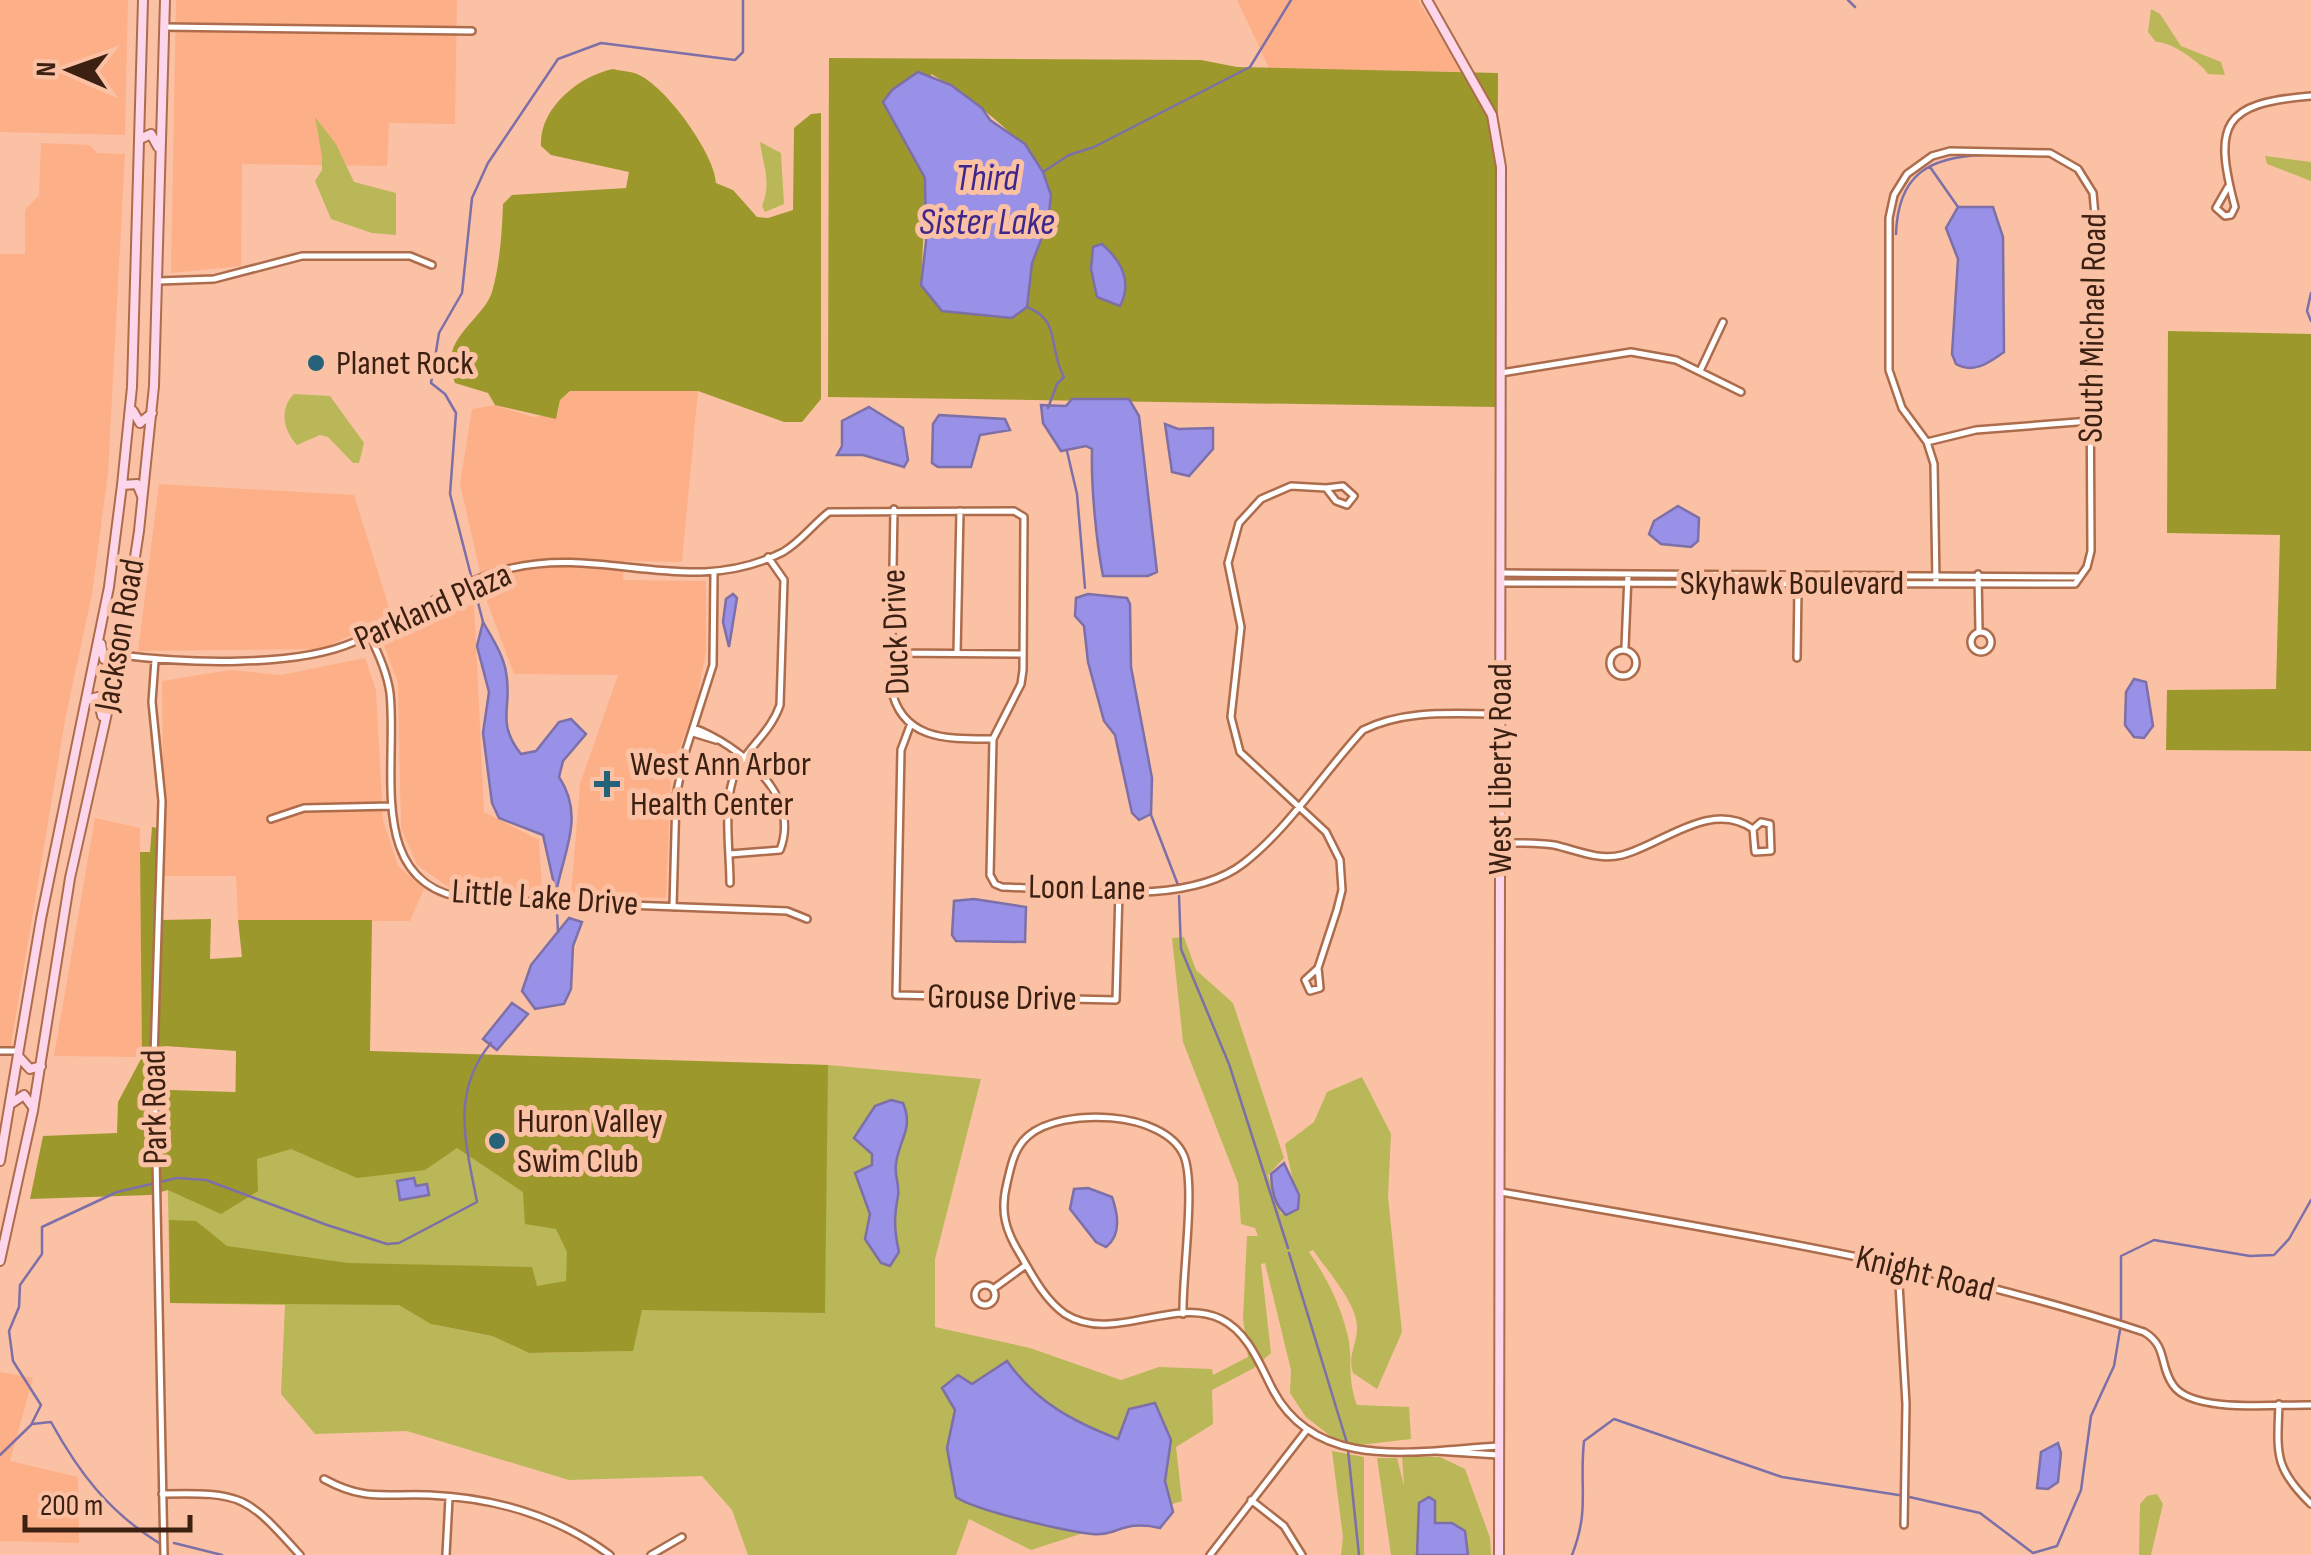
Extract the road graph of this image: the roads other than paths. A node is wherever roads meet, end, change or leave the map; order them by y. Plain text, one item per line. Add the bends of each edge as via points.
1 (142, 0) edge
2 (165, 0) edge
3 (1427, 0) edge
4 (164, 27) junction
5 (472, 31) dead end
6 (141, 82) junction
7 (2311, 96) edge
8 (162, 107) junction
9 (140, 139) junction
10 (161, 161) junction
11 (2228, 187) junction
12 (432, 265) dead end
13 (159, 280) junction
14 (1723, 322) dead end
15 (1700, 371) junction
16 (1501, 373) junction
17 (132, 387) junction
18 (1740, 392) dead end
19 (152, 413) junction
20 (2090, 420) junction
21 (1926, 442) junction
22 (122, 485) junction
23 (1326, 488) junction
24 (142, 500) junction
25 (894, 508) junction
26 (960, 510) junction
27 (1014, 511) joint
28 (768, 557) junction
29 (714, 574) junction
30 (1978, 574) junction
31 (1628, 575) junction
32 (1798, 577) junction
33 (2080, 577) junction
34 (1500, 578) junction
35 (1936, 578) junction
36 (1628, 584) junction
37 (1979, 584) junction
38 (1798, 585) junction
39 (100, 630) junction
40 (1978, 631) dead end
41 (369, 635) junction
42 (1625, 648) junction
43 (891, 653) junction
44 (958, 653) junction
45 (1023, 654) junction
46 (120, 656) junction
47 (1797, 658) dead end
48 (155, 660) junction
49 (86, 700) junction
50 (1500, 714) junction
51 (910, 726) junction
52 (693, 731) junction
53 (102, 735) junction
54 (993, 740) junction
55 (746, 759) junction
56 (1298, 805) junction
57 (392, 806) junction
58 (271, 819) dead end
59 (1753, 830) junction
60 (1500, 844) junction
61 (730, 854) junction
62 (54, 855) junction
63 (70, 878) junction
64 (730, 883) dead end
65 (1120, 889) junction
66 (673, 907) junction
67 (808, 919) dead end
68 (1318, 968) junction
69 (0, 1051) edge
70 (20, 1054) junction
71 (41, 1066) junction
72 (11, 1105) junction
73 (33, 1111) junction
74 (0, 1161) edge
75 (1498, 1192) junction
76 (0, 1260) edge
77 (1026, 1265) junction
78 (1898, 1266) junction
79 (994, 1289) dead end
80 (1183, 1314) junction
81 (2279, 1404) junction
82 (2311, 1405) edge
83 (1306, 1432) junction
84 (1498, 1450) junction
85 (324, 1480) dead end
86 (162, 1494) junction
87 (450, 1497) junction
88 (1251, 1500) junction
89 (2311, 1504) edge
90 (1904, 1525) dead end
91 (682, 1537) dead end
92 (164, 1555) edge
93 (300, 1555) edge
94 (446, 1555) edge
95 (610, 1555) edge
96 (651, 1555) edge
97 (1210, 1555) edge
98 (1302, 1555) edge
99 (1499, 1555) edge

1 - 6 main road, Jackson Road
2 - 4 main road, Jackson Road
3 - 16 main road, West Liberty Road via 1495,128
4 - 5 street
4 - 8 main road, Jackson Road
6 - 8 main road via 146,104
6 - 9 main road, Jackson Road
7 - 11 street via 2257,104 2234,118 2223,138
8 - 10 main road, Jackson Road
9 - 10 main road via 154,136
9 - 17 main road, Jackson Road
10 - 13 main road, Jackson Road
11 - 11 street via 2216,208 2224,216 2235,211
12 - 13 street via 410,256 302,256 214,278
13 - 19 main road, Jackson Road
14 - 15 street
15 - 16 street via 1626,352
15 - 18 street
16 - 34 main road, West Liberty Road
17 - 19 main road via 135,420
17 - 22 main road, Jackson Road
19 - 24 main road, Jackson Road
20 - 21 street via 1976,430
20 - 21 street, South Michael Road via 2100,272 2096,198 2078,168 2034,150 1938,154 1914,167 1894,195 1889,218 1889,370 1902,408
20 - 33 street, South Michael Road via 2090,560
21 - 35 street via 1936,474
22 - 24 main road via 137,484
22 - 39 main road, Jackson Road
23 - 23 street via 1346,505 1354,496 1344,486
23 - 56 street via 1292,486 1260,498 1240,523 1228,563 1241,627 1231,717 1240,752
24 - 46 main road, Jackson Road
25 - 26 street, Parkland Plaza
25 - 28 street, Parkland Plaza via 828,512 798,541
25 - 43 street, Duck Drive
26 - 27 street, Parkland Plaza
26 - 44 street
27 - 45 street, Loon Lane via 1024,517
28 - 29 street, Parkland Plaza
28 - 55 street via 784,580 780,705 774,724
29 - 41 street, Parkland Plaza via 542,564 504,570
29 - 52 street via 713,665
30 - 33 street, Skyhawk Boulevard
30 - 35 street, Skyhawk Boulevard
30 - 37 street
31 - 32 street, Skyhawk Boulevard
31 - 34 street, Skyhawk Boulevard
31 - 36 street
32 - 35 street, Skyhawk Boulevard
32 - 38 street
33 - 37 street, Skyhawk Boulevard via 2075,584
34 - 36 street, Skyhawk Boulevard
34 - 50 main road, West Liberty Road
35 - 37 street, Skyhawk Boulevard
35 - 38 street, Skyhawk Boulevard
36 - 38 street, Skyhawk Boulevard
36 - 42 street
37 - 40 street
38 - 47 street
39 - 46 main road via 104,659
39 - 49 main road, Jackson Road
41 - 48 street, Parkland Plaza via 300,658
41 - 57 street, Little Lake Drive via 390,695
42 - 42 street via 1608,662 1616,676 1636,667 1636,656
43 - 44 street
43 - 51 street, Duck Drive via 892,695
44 - 45 street
45 - 54 street, Loon Lane via 1021,684
46 - 48 street, Parkland Plaza
46 - 53 main road, Jackson Road
48 - 86 street, Park Road via 152,702 162,801 154,1058
49 - 53 main road via 101,700
49 - 62 main road, Jackson Road
50 - 56 street, Loon Lane via 1386,719 1363,730
50 - 60 main road, West Liberty Road
51 - 54 street, Duck Drive via 939,738
51 - 65 street, Grouse Drive via 901,750 896,995 1116,1000
52 - 55 street
52 - 66 street via 676,796
53 - 63 main road, Jackson Road
54 - 65 street, Loon Lane via 994,884
55 - 61 street via 732,786
55 - 61 street via 770,784 782,822 780,850
56 - 65 street, Loon Lane via 1250,858 1213,881 1180,890
56 - 68 street via 1326,832 1340,860 1342,890
57 - 58 street via 304,808
57 - 66 street, Little Lake Drive via 404,859 440,893 472,900
59 - 59 street via 1756,852 1771,851 1770,824
59 - 60 street via 1736,822 1696,822 1609,858 1550,844
60 - 75 main road, West Liberty Road
61 - 64 street
62 - 63 main road via 69,854
62 - 70 main road, Jackson Road
63 - 71 main road, Jackson Road
66 - 67 street, Little Lake Drive via 787,911
68 - 68 street via 1304,980 1310,991 1320,988
69 - 70 street
70 - 71 main road via 30,1070
70 - 72 main road, Jackson Road
71 - 73 main road, Jackson Road
72 - 73 main road via 24,1095
72 - 74 main road, Jackson Road
73 - 76 main road, Jackson Road
75 - 78 street, Knight Road
75 - 84 main road, West Liberty Road
77 - 79 street
77 - 80 street via 1055,1306 1078,1320
77 - 80 street via 1003,1208 1012,1160 1024,1139 1066,1119 1155,1126 1178,1144 1188,1171
78 - 81 street, Knight Road via 2144,1332 2160,1344 2170,1382 2197,1402
78 - 90 street
80 - 83 street via 1218,1317 1242,1334 1280,1402
81 - 82 street, Knight Road
81 - 89 street via 2280,1462
83 - 84 street via 1370,1450
83 - 88 street
84 - 99 main road, West Liberty Road
85 - 87 street via 375,1498
86 - 92 street, Park Road
86 - 93 street via 220,1494 248,1502
87 - 94 street
87 - 95 street via 540,1514
88 - 97 street
88 - 98 street via 1284,1526
91 - 96 street

